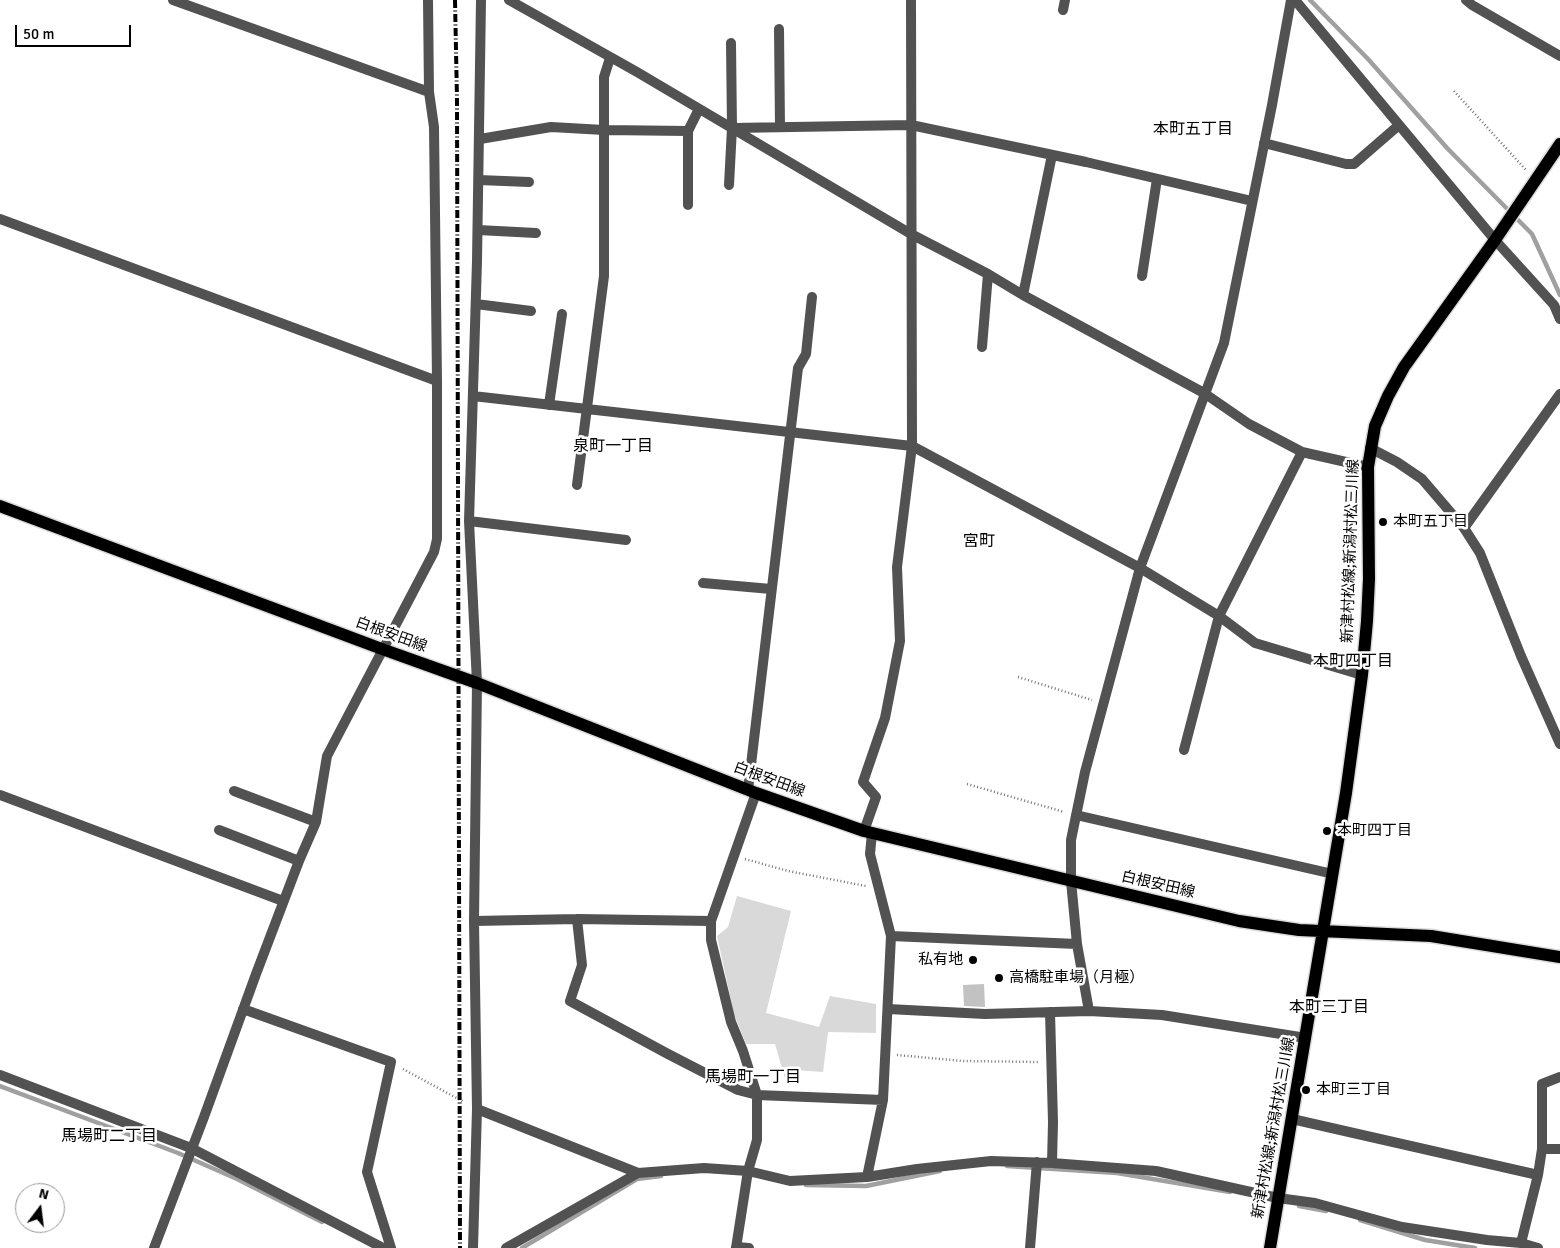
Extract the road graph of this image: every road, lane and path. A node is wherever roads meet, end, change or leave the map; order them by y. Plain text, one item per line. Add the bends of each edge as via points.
1 (173, 0) edge
2 (428, 0) edge
3 (509, 0) edge
4 (911, 0) edge
5 (1290, 0) edge
6 (1295, 0) edge
7 (481, 2) edge
8 (1472, 2) edge
9 (779, 29) dead end
10 (731, 43) dead end
11 (1560, 56) edge
12 (610, 58) junction
13 (1454, 90) dead end
14 (429, 92) junction
15 (699, 109) junction
16 (911, 125) junction
17 (1399, 125) junction
18 (780, 127) junction
19 (732, 128) junction
20 (604, 130) junction
21 (688, 131) junction
22 (480, 139) junction
23 (1264, 143) junction
24 (1560, 144) edge
25 (1052, 155) junction
26 (1157, 179) junction
27 (479, 180) junction
28 (1536, 181) junction
29 (529, 182) dead end
30 (729, 185) dead end
31 (1252, 201) junction
32 (688, 205) dead end
33 (0, 219) edge
34 (478, 230) junction
35 (536, 232) dead end
36 (912, 234) junction
37 (1495, 240) junction
38 (988, 274) junction
39 (1142, 276) dead end
40 (1023, 295) junction
41 (812, 297) dead end
42 (476, 304) junction
43 (531, 311) dead end
44 (562, 314) dead end
45 (1560, 319) edge
46 (982, 347) dead end
47 (436, 381) junction
48 (1204, 393) junction
49 (1560, 394) edge
50 (473, 396) junction
51 (549, 405) junction
52 (586, 409) junction
53 (791, 433) junction
54 (912, 446) junction
55 (1370, 448) junction
56 (1302, 452) junction
57 (1368, 467) junction
58 (576, 485) dead end
59 (0, 506) edge
60 (469, 520) junction
61 (1464, 528) junction
62 (626, 540) dead end
63 (1140, 568) junction
64 (704, 583) dead end
65 (771, 589) junction
66 (1220, 616) junction
67 (382, 649) junction
68 (1362, 675) junction
69 (1018, 678) dead end
70 (477, 683) junction
71 (1103, 703) junction
72 (1560, 744) edge
73 (1184, 750) dead end
74 (967, 784) dead end
75 (234, 791) dead end
76 (752, 791) junction
77 (0, 795) edge
78 (1076, 815) junction
79 (316, 822) junction
80 (219, 830) dead end
81 (868, 832) junction
82 (734, 856) junction
83 (299, 861) junction
84 (1333, 874) junction
85 (1071, 881) junction
86 (879, 888) junction
87 (283, 902) junction
88 (577, 919) junction
89 (474, 921) junction
90 (711, 921) junction
91 (1324, 931) junction
92 (891, 936) junction
93 (1077, 944) junction
94 (1560, 957) edge
95 (243, 1009) junction
96 (888, 1009) junction
97 (1050, 1012) junction
98 (1088, 1012) junction
99 (1306, 1038) junction
100 (885, 1054) junction
101 (1052, 1061) junction
102 (391, 1062) junction
103 (0, 1075) edge
104 (1560, 1077) edge
105 (757, 1095) junction
106 (883, 1100) junction
107 (476, 1109) junction
108 (1292, 1119) junction
109 (191, 1148) junction
110 (1542, 1149) junction
111 (1560, 1149) edge
112 (1037, 1162) junction
113 (1052, 1163) junction
114 (748, 1171) junction
115 (638, 1173) junction
116 (1538, 1175) junction
117 (867, 1178) junction
118 (1278, 1198) junction
119 (1521, 1243) junction
120 (1486, 1244) edge
121 (154, 1248) edge
122 (383, 1248) edge
123 (390, 1248) edge
124 (473, 1248) edge
125 (506, 1248) edge
126 (736, 1248) edge
127 (749, 1248) edge
128 (1030, 1248) edge
129 (1270, 1248) edge
130 (1538, 1248) edge

1 - 14 street
2 - 14 street
3 - 12 street
4 - 16 street
5 - 23 street
6 - 17 street
7 - 22 street
8 - 11 street
9 - 18 street
10 - 19 street
12 - 15 street
12 - 20 street via 604,77
13 - 28 path
14 - 47 street via 434,127
15 - 19 street
15 - 21 street
16 - 18 street
16 - 25 street
16 - 36 street
17 - 23 street via 1354,164
17 - 37 street
18 - 19 street
19 - 30 street
19 - 36 street
20 - 21 street
20 - 22 street via 551,127
20 - 52 street via 604,276
21 - 32 street
22 - 27 street
23 - 31 street
24 - 28 main road, 新津村松線;新潟村松三川線
25 - 26 street
25 - 40 street
26 - 31 street
26 - 39 street
27 - 29 street
27 - 34 street
28 - 37 main road, 新津村松線;新潟村松三川線
31 - 48 street via 1224,343
33 - 47 street
34 - 35 street
34 - 42 street
36 - 38 street
36 - 54 street
37 - 45 street via 1554,305
37 - 55 main road, 新津村松線;新潟村松三川線 via 1404,367 1375,426
38 - 40 street
38 - 46 street
40 - 48 street
41 - 53 street via 806,354 798,368
42 - 43 street
42 - 50 street
44 - 51 street
47 - 67 street via 437,539 434,552
48 - 56 street via 1249,424
48 - 63 street
49 - 61 street
50 - 51 street
50 - 60 street
51 - 52 street
52 - 53 street
52 - 58 street
53 - 54 street
53 - 65 street
54 - 63 street
54 - 81 street via 897,567 900,641 885,718 863,782 876,797
55 - 57 main road, 新津村松線;新潟村松三川線
55 - 61 street via 1422,479
56 - 57 street
56 - 66 street
57 - 68 main road, 新津村松線;新潟村松三川線 via 1367,622
59 - 67 main road, 白根安田線
60 - 62 street
60 - 70 street
61 - 72 street via 1480,553
63 - 66 street
63 - 71 street
64 - 65 street
65 - 76 street
66 - 68 street via 1256,644
66 - 73 street
67 - 70 main road, 白根安田線
67 - 79 street via 327,756
68 - 84 main road, 新津村松線;新潟村松三川線
69 - 71 path
70 - 76 main road, 白根安田線
70 - 89 street
71 - 78 street
74 - 78 path
75 - 79 street
76 - 81 main road, 白根安田線
76 - 82 street
77 - 87 street
78 - 84 street
78 - 85 street via 1070,840
79 - 83 street
80 - 83 street
81 - 85 main road, 白根安田線
81 - 86 street
82 - 86 path via 788,871
82 - 90 street
83 - 87 street
84 - 91 main road, 新津村松線;新潟村松三川線
85 - 91 main road, 白根安田線 via 1239,922
85 - 93 street
86 - 92 street
87 - 95 street
88 - 89 street
88 - 90 street
88 - 105 street via 582,965 570,1001 738,1090
89 - 107 street
90 - 105 street via 711,940 731,1022 744,1051
91 - 94 main road, 白根安田線 via 1431,936
91 - 99 main road, 新津村松線;新潟村松三川線
92 - 93 street
92 - 96 street
93 - 98 street
95 - 102 street
95 - 109 street
96 - 97 street via 985,1014
96 - 100 street
97 - 98 street
97 - 101 street
98 - 99 street via 1162,1015
99 - 108 main road, 新津村松線;新潟村松三川線
100 - 101 path via 963,1061
100 - 106 street
101 - 113 street
102 - 107 path
102 - 123 street via 367,1172
103 - 109 street
104 - 110 street via 1542,1084
105 - 106 street
105 - 114 street via 757,1140
106 - 117 street
107 - 115 street
107 - 124 street
108 - 116 street
108 - 118 main road, 新津村松線;新潟村松三川線
109 - 121 street
109 - 122 street
110 - 111 street
110 - 116 street
112 - 113 street
112 - 117 street via 991,1161
112 - 128 street
113 - 118 street via 1156,1172
114 - 115 street via 704,1168
114 - 117 street via 790,1181
114 - 126 street
115 - 125 street
116 - 119 street
118 - 120 street via 1315,1203 1402,1227
118 - 129 main road, 新津村松線;新潟村松三川線
119 - 120 street
119 - 130 street
126 - 127 street

